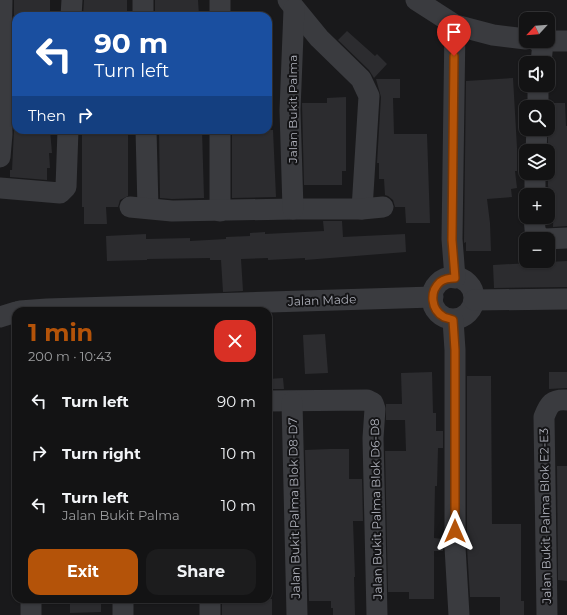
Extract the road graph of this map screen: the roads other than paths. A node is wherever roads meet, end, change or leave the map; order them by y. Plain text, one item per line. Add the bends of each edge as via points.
1 (2, 0) edge
2 (72, 0) edge
3 (143, 0) edge
4 (220, 0) edge
5 (416, 0) edge
6 (291, 4) edge
7 (72, 12) edge
8 (143, 12) edge
9 (220, 12) edge
10 (455, 25) junction
11 (519, 38) edge
12 (555, 41) edge
13 (567, 41) edge
14 (68, 134) edge
15 (146, 134) edge
16 (220, 134) edge
17 (0, 157) edge
18 (0, 188) edge
19 (383, 207) dead end
20 (293, 209) junction
21 (362, 209) junction
22 (220, 211) junction
23 (535, 224) edge
24 (567, 238) edge
25 (455, 278) junction
26 (433, 297) junction
27 (567, 299) edge
28 (474, 300) junction
29 (118, 307) edge
30 (12, 314) edge
31 (0, 318) edge
32 (453, 320) junction
33 (567, 400) edge
34 (272, 401) edge
35 (292, 402) junction
36 (31, 603) edge
37 (123, 603) edge
38 (210, 603) edge
39 (31, 615) edge
40 (123, 615) edge
41 (210, 615) edge
42 (297, 615) edge
43 (377, 615) edge
44 (459, 615) edge
45 (547, 615) edge

1 - 17 street
2 - 7 street
3 - 8 street
4 - 9 street
5 - 10 street
6 - 20 street, Jalan Bukit Palma via 290,110
6 - 21 street, Jalan Bukit Palma via 319,38 361,79 369,96
10 - 11 street
10 - 25 street via 452,240
12 - 13 street
14 - 18 street via 66,187 60,193
15 - 22 street via 139,208
16 - 22 street
19 - 21 street
20 - 21 street
20 - 22 street
23 - 24 street via 537,236 545,239
25 - 26 street via 440,283
25 - 28 street via 469,285
26 - 29 street, Jalan Made
26 - 32 street via 438,312
27 - 28 street
28 - 32 street via 467,314
30 - 31 street
32 - 44 street via 455,547
33 - 45 street, Jalan Bukit Palma Blok E2-E3 via 559,399 550,404 544,417
34 - 35 street
35 - 42 street, Jalan Bukit Palma Blok D8-D7
35 - 43 street, Jalan Bukit Palma Blok D6-D8 via 373,402
36 - 39 street
37 - 40 street
38 - 41 street

